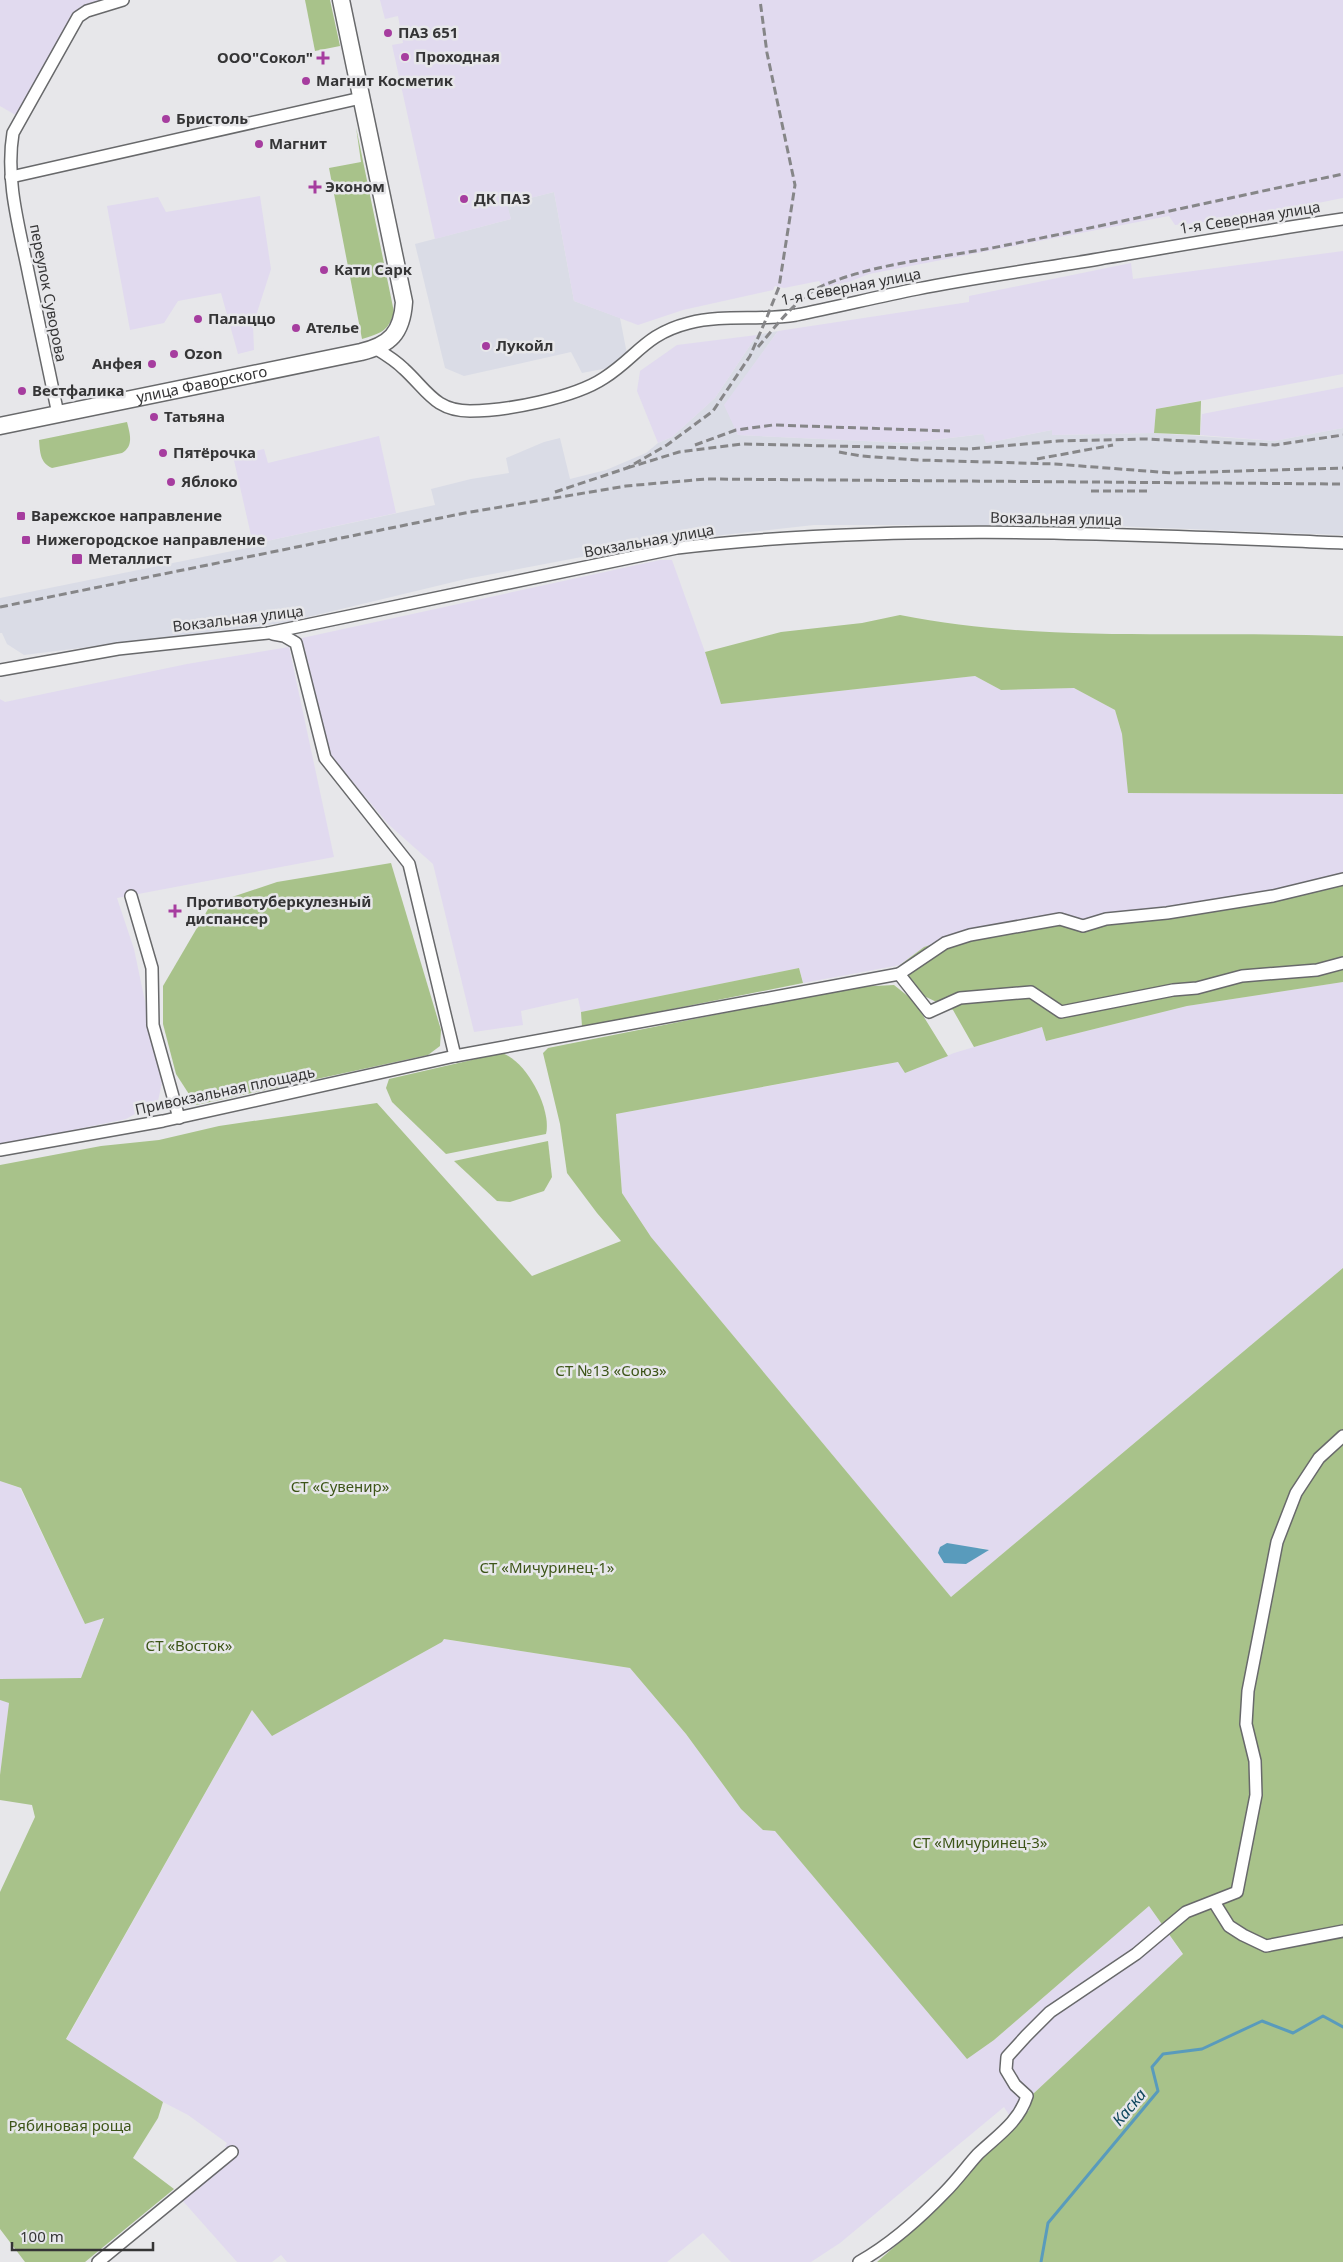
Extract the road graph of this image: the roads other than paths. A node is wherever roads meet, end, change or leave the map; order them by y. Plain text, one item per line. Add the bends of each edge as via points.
1 (123, 0) edge
2 (341, 0) edge
3 (361, 98) junction
4 (11, 177) junction
5 (1343, 219) edge
6 (375, 348) junction
7 (58, 414) junction
8 (0, 426) edge
9 (1343, 543) edge
10 (268, 633) junction
11 (0, 670) edge
12 (1343, 879) edge
13 (131, 896) dead end
14 (1343, 963) edge
15 (900, 974) junction
16 (455, 1056) junction
17 (179, 1118) junction
18 (0, 1150) edge
19 (1343, 1436) edge
20 (1214, 1902) junction
21 (1343, 1931) edge
22 (232, 2152) dead end
23 (98, 2262) edge
24 (859, 2262) edge

1 - 4 street, переулок Суворова via 78,17 13,134
2 - 3 street
3 - 4 street
3 - 6 street via 404,302 403,318 394,334
4 - 7 street, переулок Суворова
5 - 6 street, 1-я Северная улица via 1204,239 920,288 793,315 692,322 654,337 613,372 586,388 518,405 471,411 449,410 432,398 400,365
6 - 7 street, улица Фаворского
7 - 8 street, улица Фаворского
9 - 10 street, Вокзальная улица via 1149,535 891,532 749,540 677,548
10 - 11 street, Вокзальная улица via 118,649
10 - 16 street via 284,636 296,643 325,758 409,864
12 - 15 street via 1273,896 1106,919 1083,926 1060,919 970,936 945,942
13 - 17 street via 152,968 153,1025
14 - 15 street via 1316,970 1242,976 1196,988 1061,1012 1031,992 960,998 929,1012
15 - 16 street, Привокзальная площадь
16 - 17 street, Привокзальная площадь
17 - 18 street, Привокзальная площадь
19 - 20 street via 1319,1458 1296,1492 1277,1542 1248,1691 1246,1724 1255,1761 1256,1795 1237,1892
20 - 21 street via 1229,1926 1266,1946
20 - 24 street via 1186,1912 1136,1954 1050,2012 1026,2036 1007,2057 1006,2070 1027,2096 1023,2108 945,2193 883,2249
22 - 23 street

